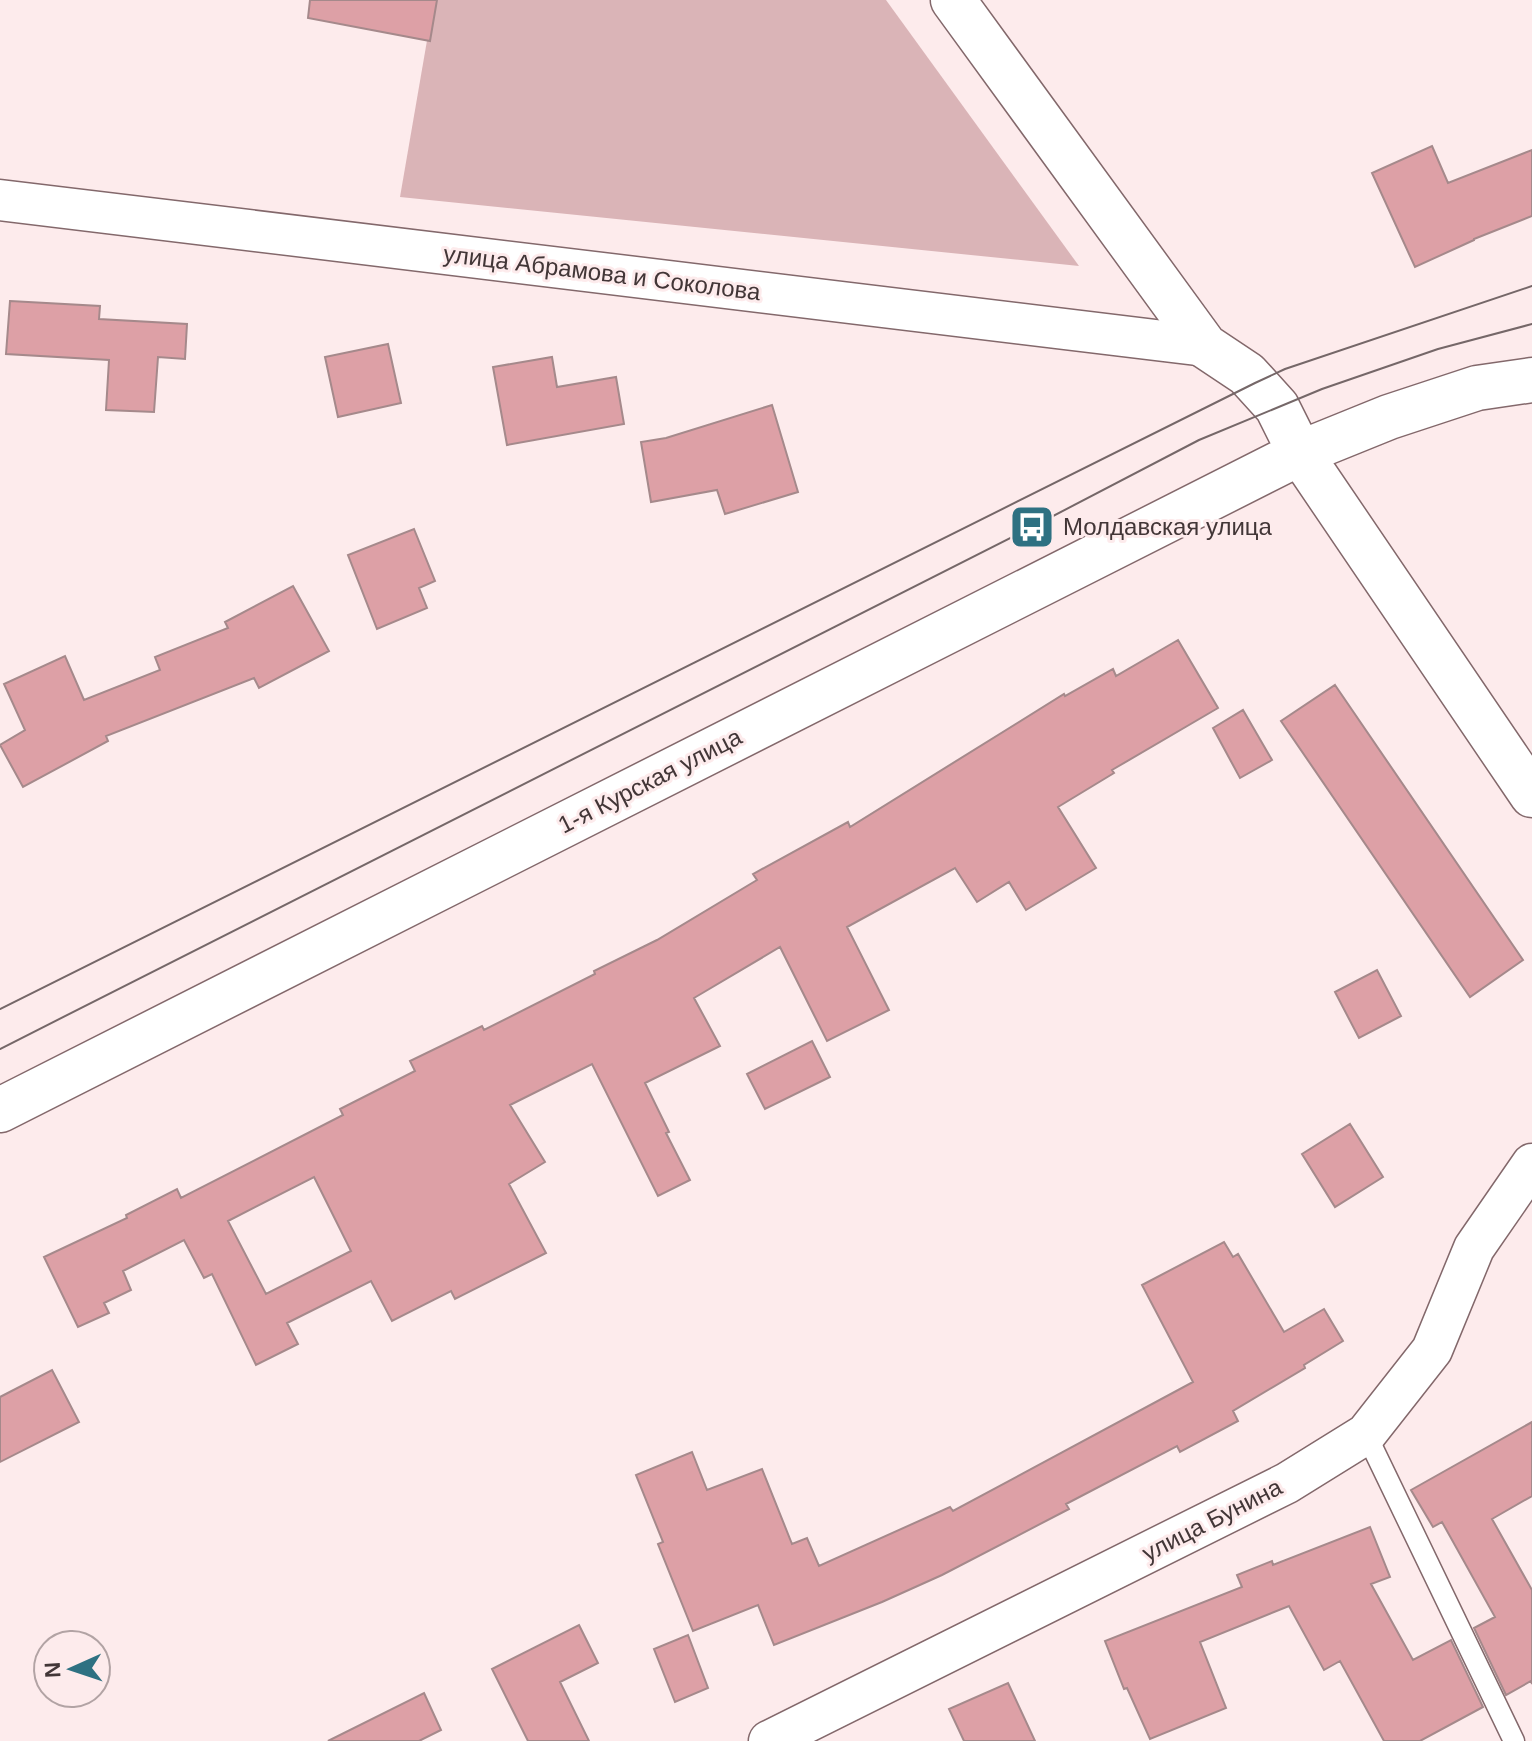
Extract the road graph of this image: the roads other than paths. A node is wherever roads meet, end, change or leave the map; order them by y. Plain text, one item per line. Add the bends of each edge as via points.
1 (953, 0) edge
2 (0, 200) edge
3 (1205, 346) junction
4 (1532, 380) edge
5 (1300, 453) junction
6 (1532, 795) edge
7 (0, 1110) edge
8 (1532, 1164) edge
9 (1366, 1434) junction
10 (769, 1741) edge
11 (1514, 1741) edge

1 - 3 street
2 - 3 street, улица Абрамова и Соколова
3 - 5 street via 1263,391
4 - 5 street via 1477,388
5 - 6 street
5 - 7 street, 1-я Курская улица
8 - 9 street, улица Бунина via 1474,1248 1432,1350
9 - 10 street, улица Бунина via 1287,1483
9 - 11 lane

